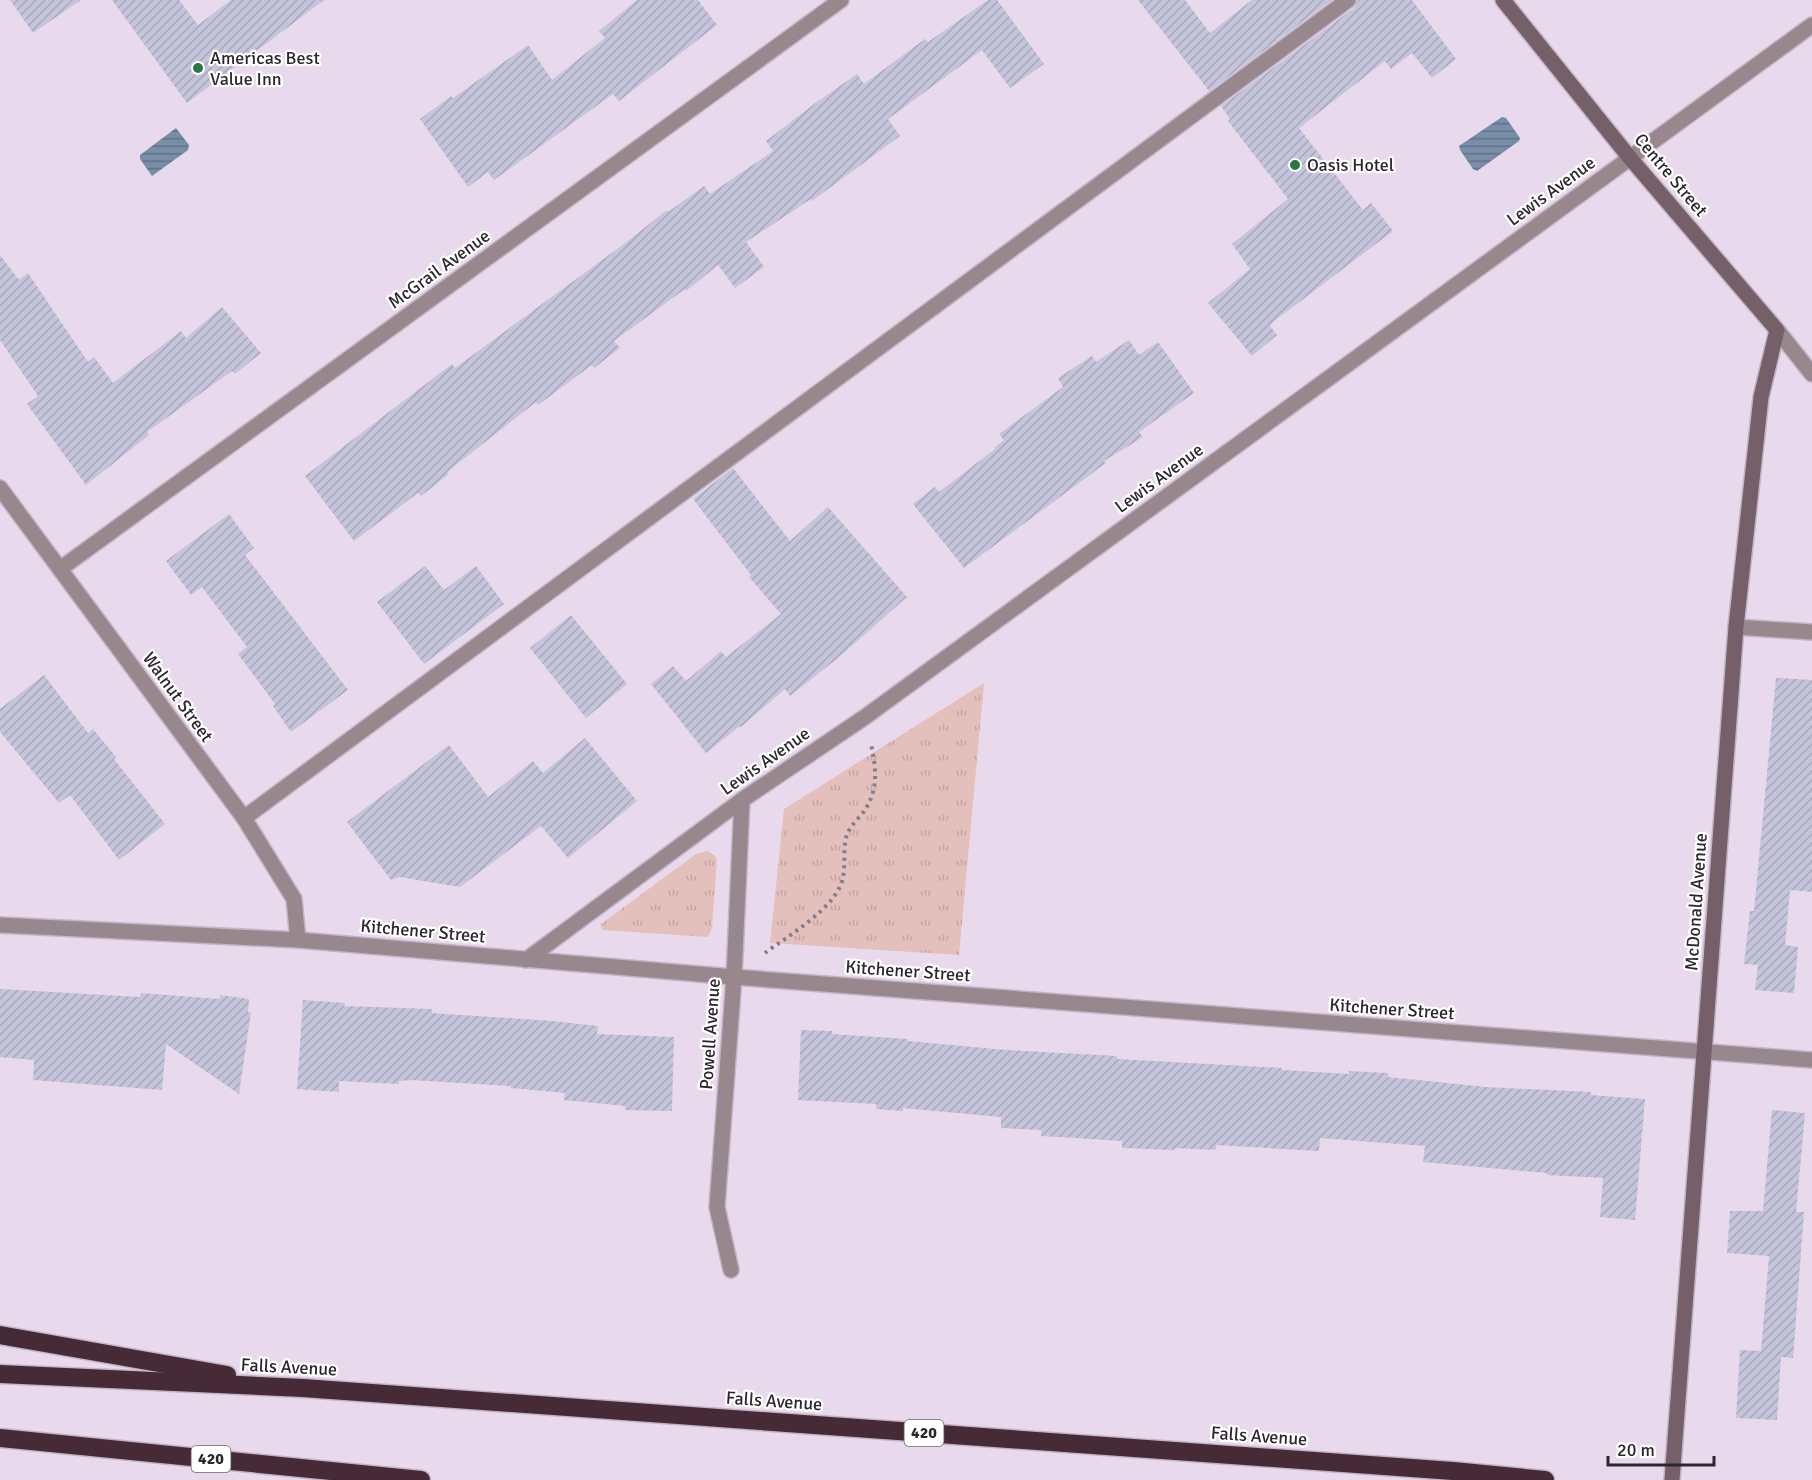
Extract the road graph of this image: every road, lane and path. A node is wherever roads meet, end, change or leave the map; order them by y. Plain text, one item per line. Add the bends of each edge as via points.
1 (841, 0) edge
2 (1348, 0) edge
3 (1503, 0) edge
4 (1812, 25) edge
5 (1630, 158) junction
6 (1777, 330) junction
7 (1812, 374) edge
8 (0, 488) edge
9 (60, 569) junction
10 (1736, 627) junction
11 (1812, 632) edge
12 (865, 717) junction
13 (742, 800) junction
14 (244, 818) junction
15 (0, 926) edge
16 (298, 940) junction
17 (526, 960) junction
18 (734, 977) junction
19 (1704, 1053) junction
20 (1812, 1060) edge
21 (731, 1270) dead end
22 (0, 1335) edge
23 (0, 1374) edge
24 (303, 1388) junction
25 (0, 1438) edge
26 (421, 1480) edge
27 (1545, 1480) edge
28 (1672, 1480) edge

1 - 9 street, McGrail Avenue
2 - 14 street
3 - 5 street, Centre Street
4 - 5 street, Lewis Avenue
5 - 6 street, Centre Street
5 - 12 street, Lewis Avenue
6 - 7 street, Centre Street
6 - 10 street, McDonald Avenue via 1761,397
8 - 9 street, Walnut Street
9 - 14 street, Walnut Street
10 - 11 street
10 - 19 street, McDonald Avenue
12 - 13 street, Lewis Avenue
12 - 18 path via 874,759 874,792 848,832 843,879 836,895
13 - 17 street, Lewis Avenue
13 - 18 street, Powell Avenue
14 - 16 street, Walnut Street via 294,899
15 - 16 street, Kitchener Street
16 - 17 street, Kitchener Street
17 - 18 street, Kitchener Street
18 - 19 street, Kitchener Street
18 - 21 street, Powell Avenue via 717,1207
19 - 20 street, Kitchener Street
19 - 28 street, McDonald Avenue
22 - 24 highway
23 - 24 highway, Falls Avenue / 420
24 - 27 highway, Falls Avenue / 420
25 - 26 highway, 420

